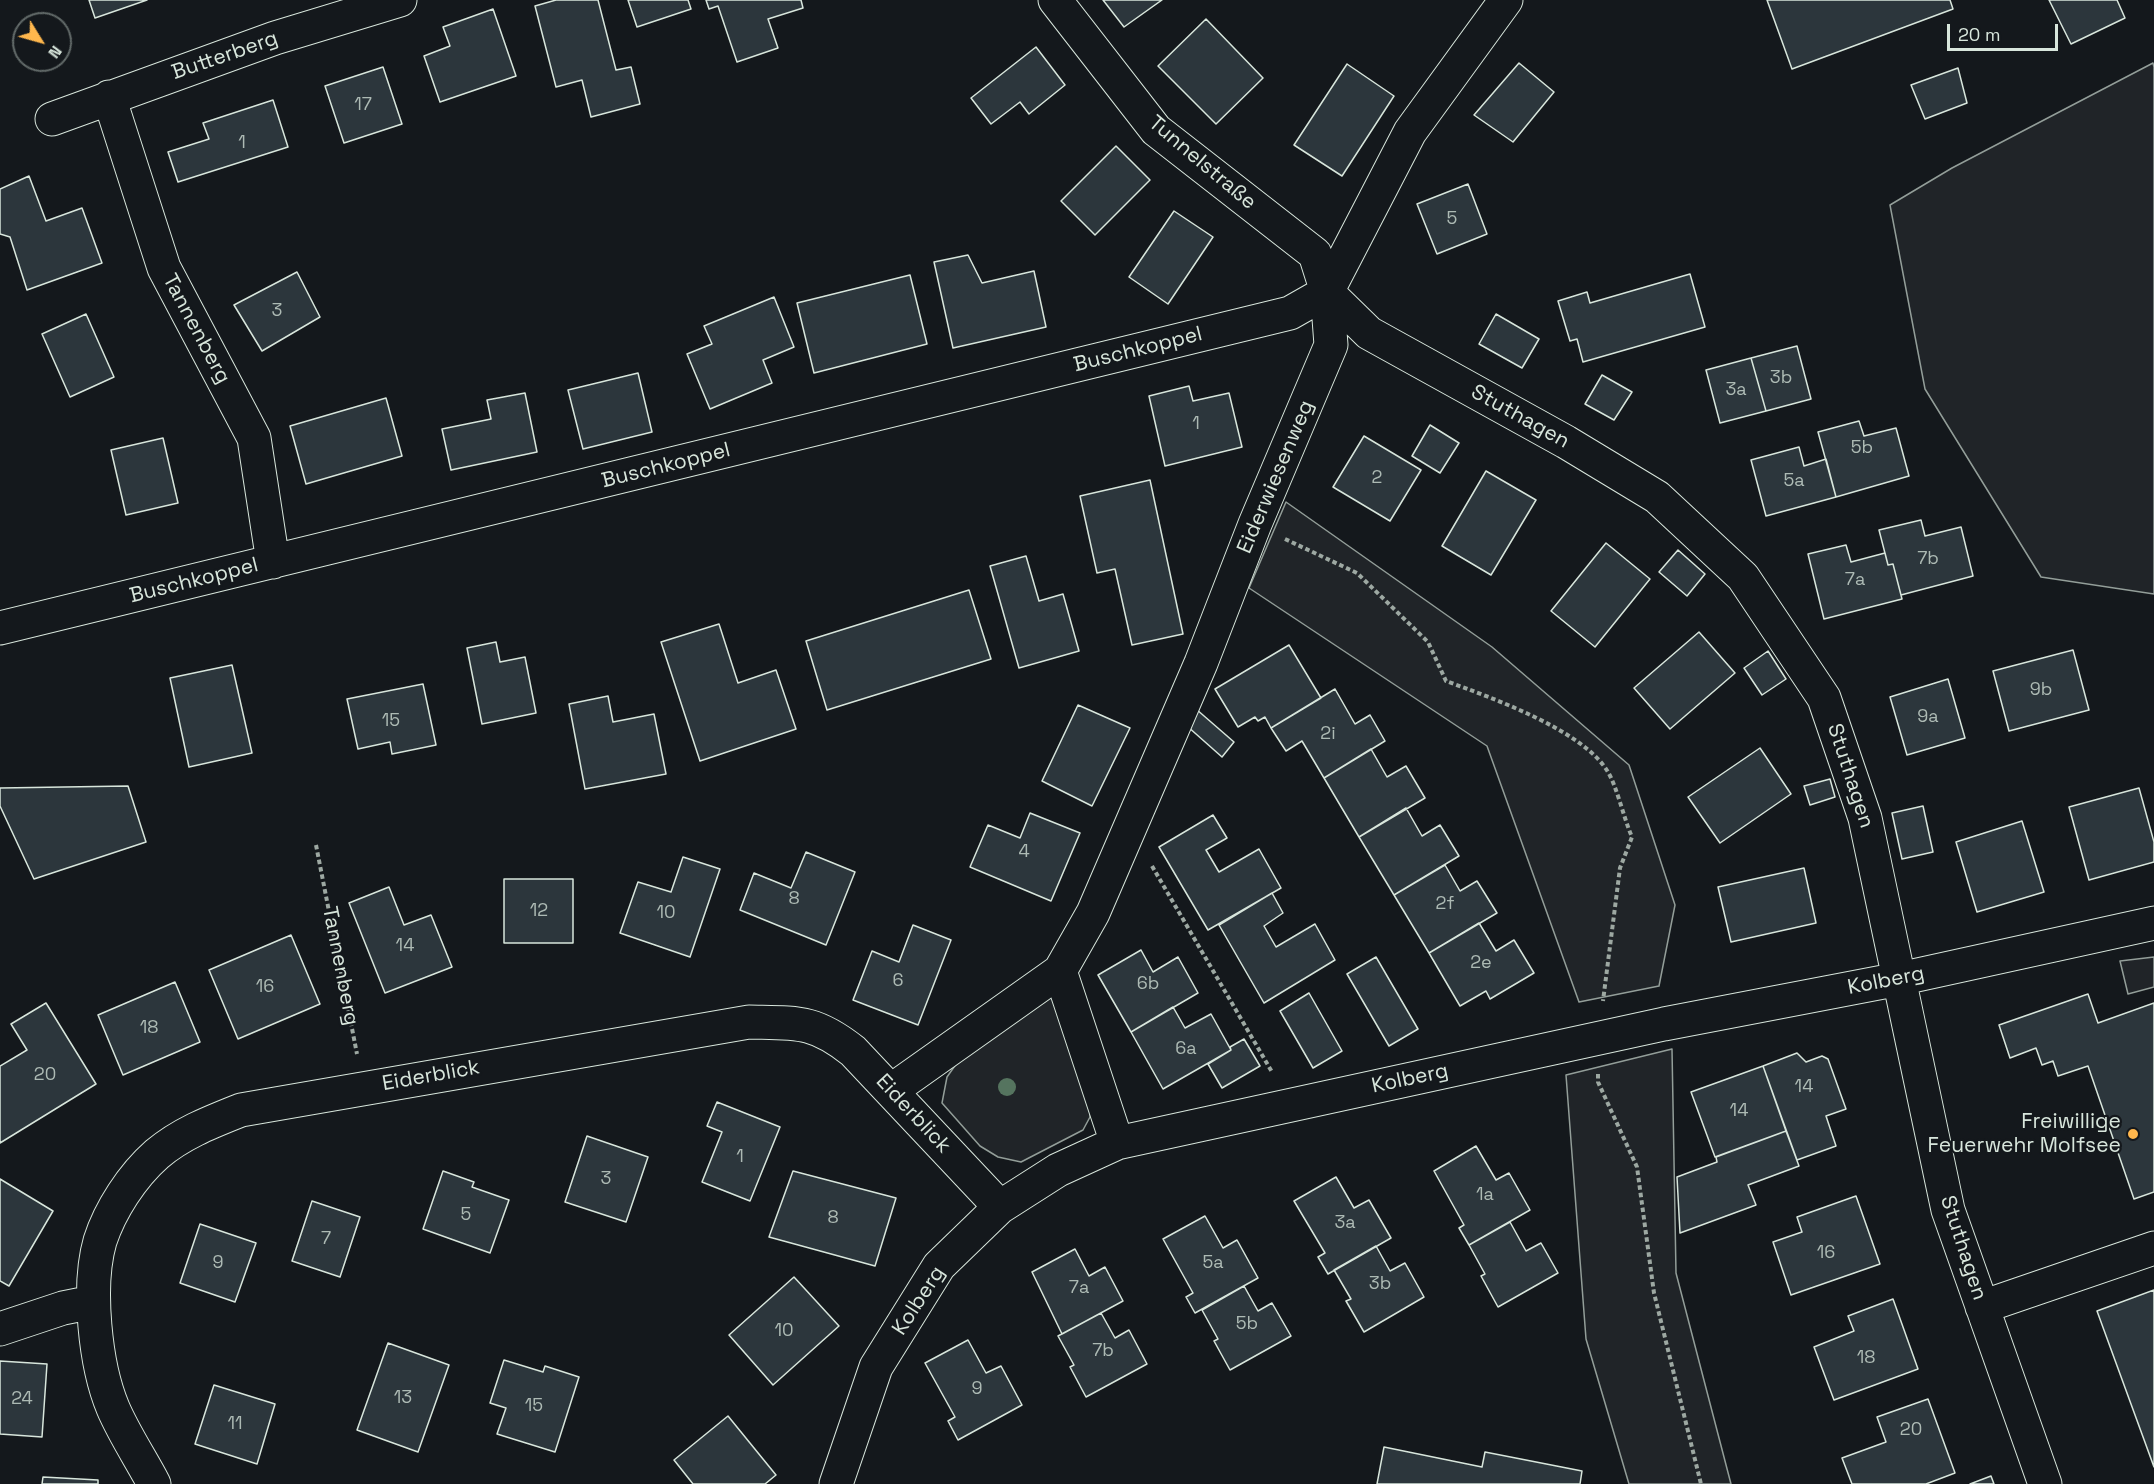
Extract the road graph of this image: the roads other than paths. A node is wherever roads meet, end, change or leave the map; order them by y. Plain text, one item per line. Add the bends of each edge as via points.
1 (400, 0) edge
2 (1055, 0) edge
3 (1506, 0) edge
4 (109, 97) junction
5 (52, 119) dead end
6 (1327, 292) junction
7 (273, 562) junction
8 (0, 628) edge
9 (2154, 922) edge
10 (1060, 971) junction
11 (1899, 979) junction
12 (892, 1090) junction
13 (1117, 1143) junction
14 (1000, 1207) junction
15 (2154, 1248) edge
16 (93, 1302) junction
17 (1982, 1307) junction
18 (0, 1329) edge
19 (154, 1484) edge
20 (836, 1484) edge
21 (2045, 1484) edge

1 - 4 street, Butterberg via 275,38
2 - 6 street, Tunnelstraße via 1156,129 1315,254
3 - 6 street via 1410,132
4 - 5 street, Butterberg
4 - 7 street, Tannenberg via 164,268 254,438
6 - 7 street, Buschkoppel via 1290,313
6 - 10 street, Eiderwiesenweg via 1331,345 1093,913
6 - 11 street, Stuthagen via 1369,333 1657,497 1743,577 1824,698 1865,818
7 - 8 street, Buschkoppel
9 - 11 street, Kolberg
10 - 12 street
10 - 13 street
11 - 13 street, Kolberg
11 - 17 street, Stuthagen via 1948,1210
12 - 14 street, Eiderblick
12 - 16 street, Eiderblick via 830,1033 801,1023 749,1022 241,1110 198,1127 156,1155 122,1195 100,1242
13 - 14 street, Kolberg via 1058,1170
14 - 20 street, Kolberg via 939,1266 876,1367
15 - 17 street
16 - 18 street
16 - 19 street, Eiderblick via 98,1353 113,1407
17 - 21 street, Stuthagen

